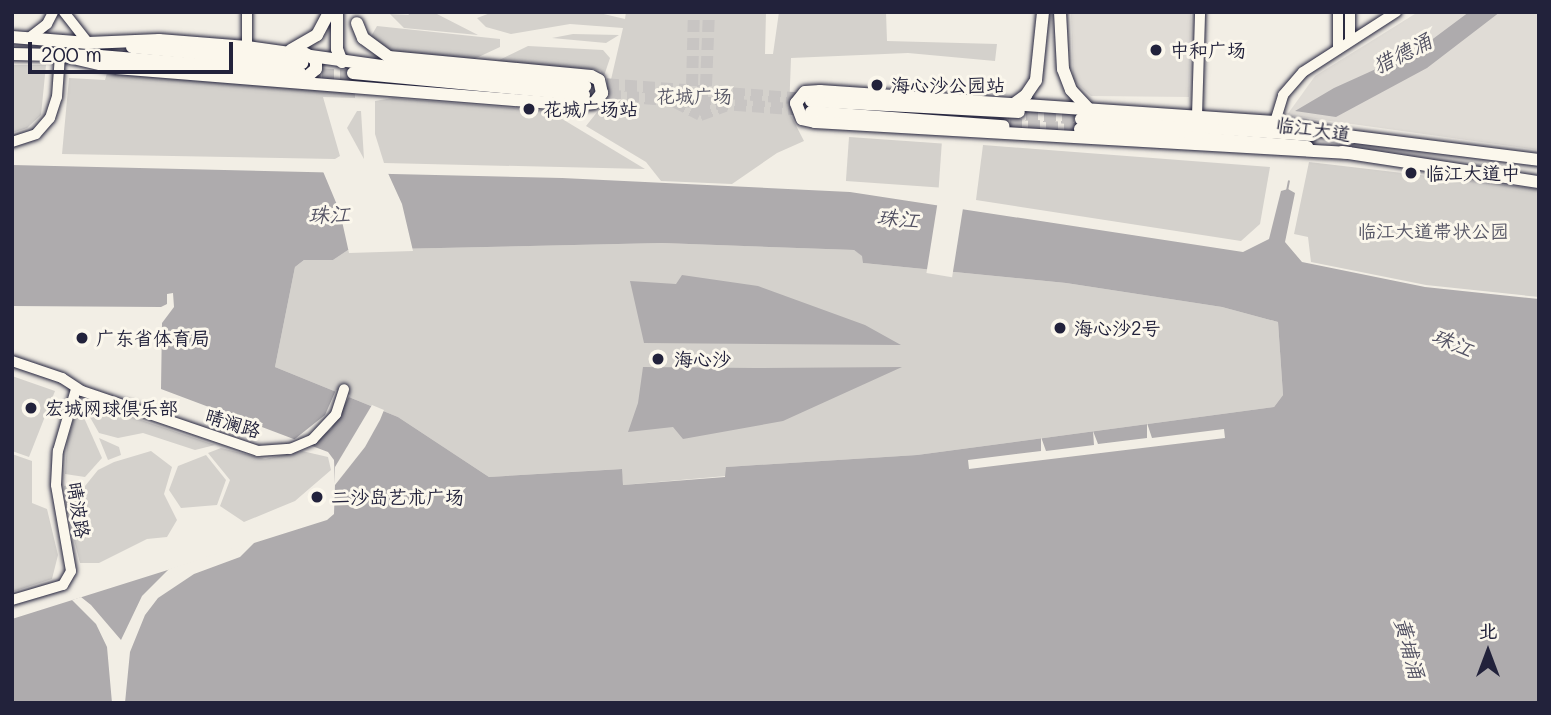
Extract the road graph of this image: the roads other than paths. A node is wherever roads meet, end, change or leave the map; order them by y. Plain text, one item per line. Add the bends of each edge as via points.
1 (52, 12) edge
2 (64, 12) edge
3 (247, 12) edge
4 (330, 12) edge
5 (337, 12) edge
6 (1043, 12) edge
7 (1060, 12) edge
8 (1200, 12) edge
9 (1338, 12) edge
10 (1350, 12) edge
11 (1396, 12) edge
12 (357, 17) edge
13 (12, 37) edge
14 (29, 38) junction
15 (1350, 40) junction
16 (88, 43) junction
17 (247, 47) junction
18 (1338, 49) junction
19 (286, 51) junction
20 (12, 54) edge
21 (60, 55) junction
22 (340, 58) junction
23 (1041, 59) junction
24 (1061, 59) junction
25 (301, 67) junction
26 (353, 73) junction
27 (395, 79) junction
28 (377, 83) junction
29 (359, 86) junction
30 (585, 90) tunnel mouth
31 (1013, 105) junction
32 (1061, 107) junction
33 (1001, 113) junction
34 (1197, 116) junction
35 (1275, 122) junction
36 (1082, 124) junction
37 (1352, 137) junction
38 (12, 142) edge
39 (1539, 160) edge
40 (1539, 181) edge
41 (12, 361) edge
42 (76, 389) junction
43 (344, 389) dead end
44 (12, 600) edge

1 - 14 street via 47,24
2 - 16 street
3 - 17 street
4 - 19 main road via 312,39
5 - 22 main road
6 - 23 main road
7 - 24 main road
8 - 34 street
9 - 18 street
10 - 15 street
11 - 15 street
12 - 27 main road via 366,49
12 - 27 main road via 365,40 389,57 591,76 602,88 598,100 586,105
13 - 14 main road
14 - 16 main road
15 - 18 street
16 - 17 main road via 159,40
16 - 25 main road
17 - 19 main road
18 - 35 street via 1291,84 1277,106
19 - 25 main road
20 - 21 main road
21 - 25 main road via 116,68
21 - 38 street via 57,97 50,118 36,134
22 - 25 main road
22 - 26 main road
22 - 27 main road
23 - 24 main road via 1050,66
23 - 31 main road via 1031,89
24 - 36 main road
25 - 29 main road
26 - 27 main road
26 - 28 main road
27 - 28 main road
27 - 29 main road
27 - 30 main road
28 - 29 main road
31 - 32 main road
31 - 33 main road
31 - 36 main road via 812,91 801,94 796,103 799,115 814,122
32 - 33 main road
32 - 36 main road
33 - 36 main road via 811,106 974,123
34 - 35 main road
34 - 36 main road
35 - 37 main road
36 - 37 main road, 临江大道
36 - 40 main road, 临江大道 via 1272,142
37 - 39 main road, 临江大道
41 - 42 street, 晴澜路 via 62,378
42 - 43 street, 晴澜路 via 248,449 295,448 330,423
42 - 44 street, 晴波路 via 58,451 56,485 71,570 63,584

